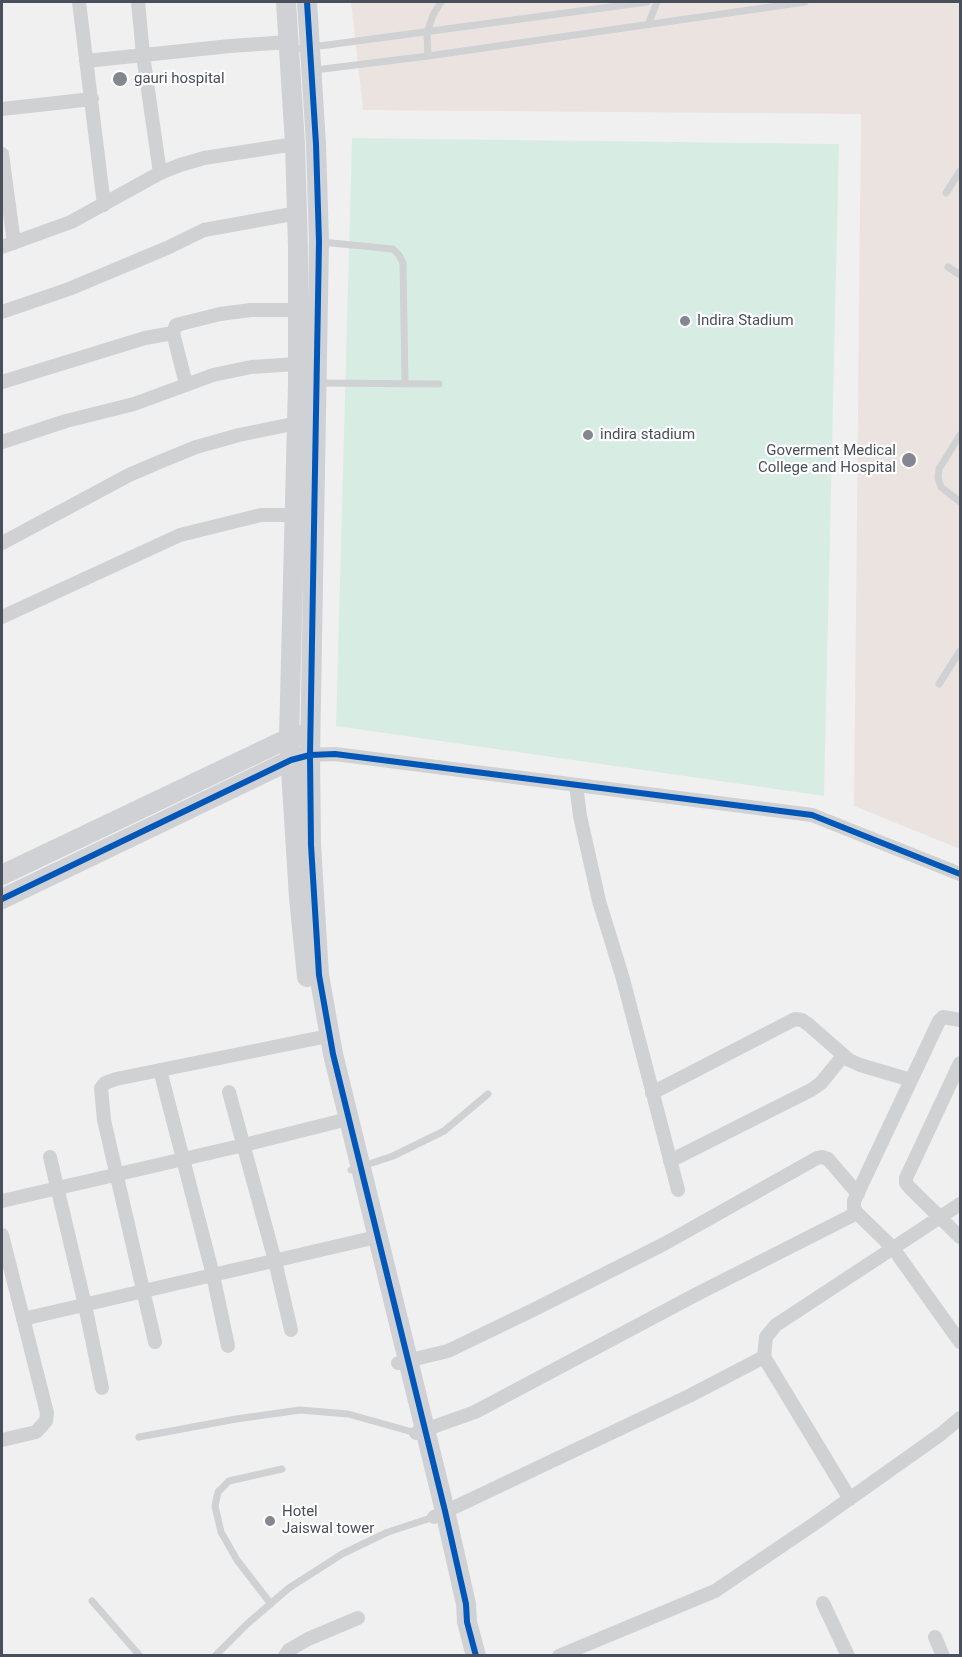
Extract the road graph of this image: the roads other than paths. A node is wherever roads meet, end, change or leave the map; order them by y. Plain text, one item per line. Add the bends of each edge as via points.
1 (79, 2) edge
2 (138, 2) edge
3 (286, 2) edge
4 (307, 2) edge
5 (441, 2) edge
6 (647, 2) edge
7 (657, 2) edge
8 (805, 2) edge
9 (648, 25) junction
10 (427, 33) junction
11 (290, 46) junction
12 (311, 48) junction
13 (143, 55) junction
14 (428, 56) junction
15 (86, 61) junction
16 (312, 70) junction
17 (291, 72) junction
18 (92, 99) junction
19 (2, 109) edge
20 (295, 144) junction
21 (2, 154) edge
22 (960, 171) edge
23 (160, 173) junction
24 (946, 193) dead end
25 (104, 205) junction
26 (298, 213) junction
27 (318, 242) junction
28 (8, 245) edge
29 (948, 267) dead end
30 (960, 275) edge
31 (298, 310) junction
32 (2, 312) edge
33 (173, 333) junction
34 (305, 377) junction
35 (2, 382) edge
36 (186, 384) junction
37 (405, 384) junction
38 (439, 384) dead end
39 (297, 423) junction
40 (960, 435) edge
41 (2, 442) edge
42 (960, 502) edge
43 (295, 515) junction
44 (315, 516) junction
45 (2, 543) edge
46 (2, 617) edge
47 (960, 651) edge
48 (939, 684) dead end
49 (311, 732) junction
50 (289, 738) junction
51 (310, 755) junction
52 (291, 760) junction
53 (576, 785) junction
54 (960, 874) edge
55 (2, 875) edge
56 (2, 899) edge
57 (960, 1020) edge
58 (318, 1038) junction
59 (843, 1056) junction
60 (960, 1063) edge
61 (160, 1070) junction
62 (957, 1079) edge
63 (911, 1080) junction
64 (230, 1092) dead end
65 (652, 1093) junction
66 (488, 1094) dead end
67 (343, 1120) junction
68 (244, 1145) junction
69 (50, 1157) dead end
70 (183, 1159) junction
71 (670, 1161) junction
72 (355, 1168) junction
73 (116, 1175) junction
74 (58, 1188) junction
75 (678, 1190) dead end
76 (858, 1194) junction
77 (2, 1201) edge
78 (960, 1204) edge
79 (857, 1213) junction
80 (940, 1217) junction
81 (2, 1235) edge
82 (960, 1237) edge
83 (368, 1239) junction
84 (893, 1248) junction
85 (274, 1261) junction
86 (6, 1271) edge
87 (213, 1275) junction
88 (142, 1292) junction
89 (86, 1305) junction
90 (23, 1319) junction
91 (291, 1330) dead end
92 (154, 1342) dead end
93 (960, 1342) edge
94 (228, 1346) dead end
95 (764, 1358) junction
96 (404, 1362) junction
97 (102, 1388) dead end
98 (960, 1418) edge
99 (421, 1431) junction
100 (139, 1437) dead end
101 (2, 1440) edge
102 (282, 1469) dead end
103 (850, 1499) junction
104 (440, 1514) junction
105 (92, 1601) dead end
106 (823, 1603) dead end
107 (271, 1604) junction
108 (358, 1618) dead end
109 (935, 1637) dead end
110 (140, 1656) edge
111 (215, 1656) edge
112 (285, 1656) edge
113 (476, 1656) edge
114 (559, 1656) edge
115 (848, 1656) edge
116 (943, 1656) edge

1 - 15 street
2 - 13 street
3 - 11 street
4 - 12 street
5 - 10 lane
6 - 10 lane
7 - 9 lane
8 - 9 lane
9 - 14 lane
10 - 12 lane
10 - 14 lane
11 - 12 lane
11 - 13 street
11 - 17 street
12 - 16 street
13 - 15 street
13 - 23 street
14 - 16 lane
15 - 18 street
16 - 17 lane
16 - 27 street
17 - 20 street
18 - 19 street
18 - 25 street
20 - 23 street via 204,158
20 - 26 street
21 - 28 street
22 - 24 lane
23 - 25 street
25 - 28 street
26 - 31 street
26 - 32 street via 204,230 69,289
27 - 34 street
27 - 37 lane via 393,249 399,255 403,263
29 - 30 lane
31 - 33 street via 220,314 180,323
31 - 34 street
33 - 35 street
33 - 36 street
34 - 36 street via 232,370
34 - 37 lane
34 - 39 street
34 - 44 street
36 - 41 street via 134,405
37 - 38 lane
39 - 43 street
39 - 45 street via 196,447 120,480
40 - 42 lane via 938,478 941,487
43 - 44 street
43 - 46 street via 261,515 180,535
43 - 50 street
44 - 49 street
47 - 48 lane
49 - 50 street
49 - 51 street
50 - 52 street
50 - 55 street
51 - 52 street
51 - 53 street via 335,754
51 - 67 street via 319,975
52 - 56 street
52 - 58 street via 303,947
53 - 54 street via 812,815
53 - 65 street via 599,901
57 - 63 street via 943,1017 939,1021
58 - 61 street
58 - 67 street
59 - 63 street
59 - 65 street via 809,1025 795,1019
59 - 71 street via 811,1090
60 - 62 street
61 - 70 street
61 - 73 street via 116,1079 101,1088
62 - 80 street via 906,1178 909,1188
63 - 76 street
64 - 68 street
65 - 71 street
66 - 72 lane via 444,1131 393,1156
67 - 68 street
67 - 72 street
68 - 70 street
68 - 85 street
69 - 74 street
70 - 73 street
70 - 87 street
71 - 75 street
72 - 83 street
72 - 96 street
73 - 74 street
73 - 88 street
74 - 77 street
74 - 89 street
76 - 79 street via 854,1201
76 - 96 street via 828,1159 817,1158 608,1273 448,1352
78 - 80 street
79 - 84 street
79 - 99 street via 475,1412
80 - 82 street
80 - 84 street
81 - 86 street
83 - 85 street
83 - 96 street
84 - 93 street
84 - 95 street via 776,1325 766,1337
85 - 87 street
85 - 91 street
86 - 90 street
87 - 88 street
87 - 94 street
88 - 89 street
88 - 92 street
89 - 90 street
89 - 97 street
90 - 101 street via 46,1421 36,1432
95 - 103 street
95 - 104 street
96 - 99 street
98 - 103 street
99 - 100 lane via 348,1414 300,1410
99 - 104 street
102 - 107 lane via 229,1481 218,1492 215,1506 221,1532 237,1560
103 - 114 street via 715,1591
104 - 107 lane via 342,1554
104 - 113 street via 456,1608 467,1622
105 - 110 lane
106 - 115 street
107 - 111 lane
108 - 112 street via 308,1639
109 - 116 street

